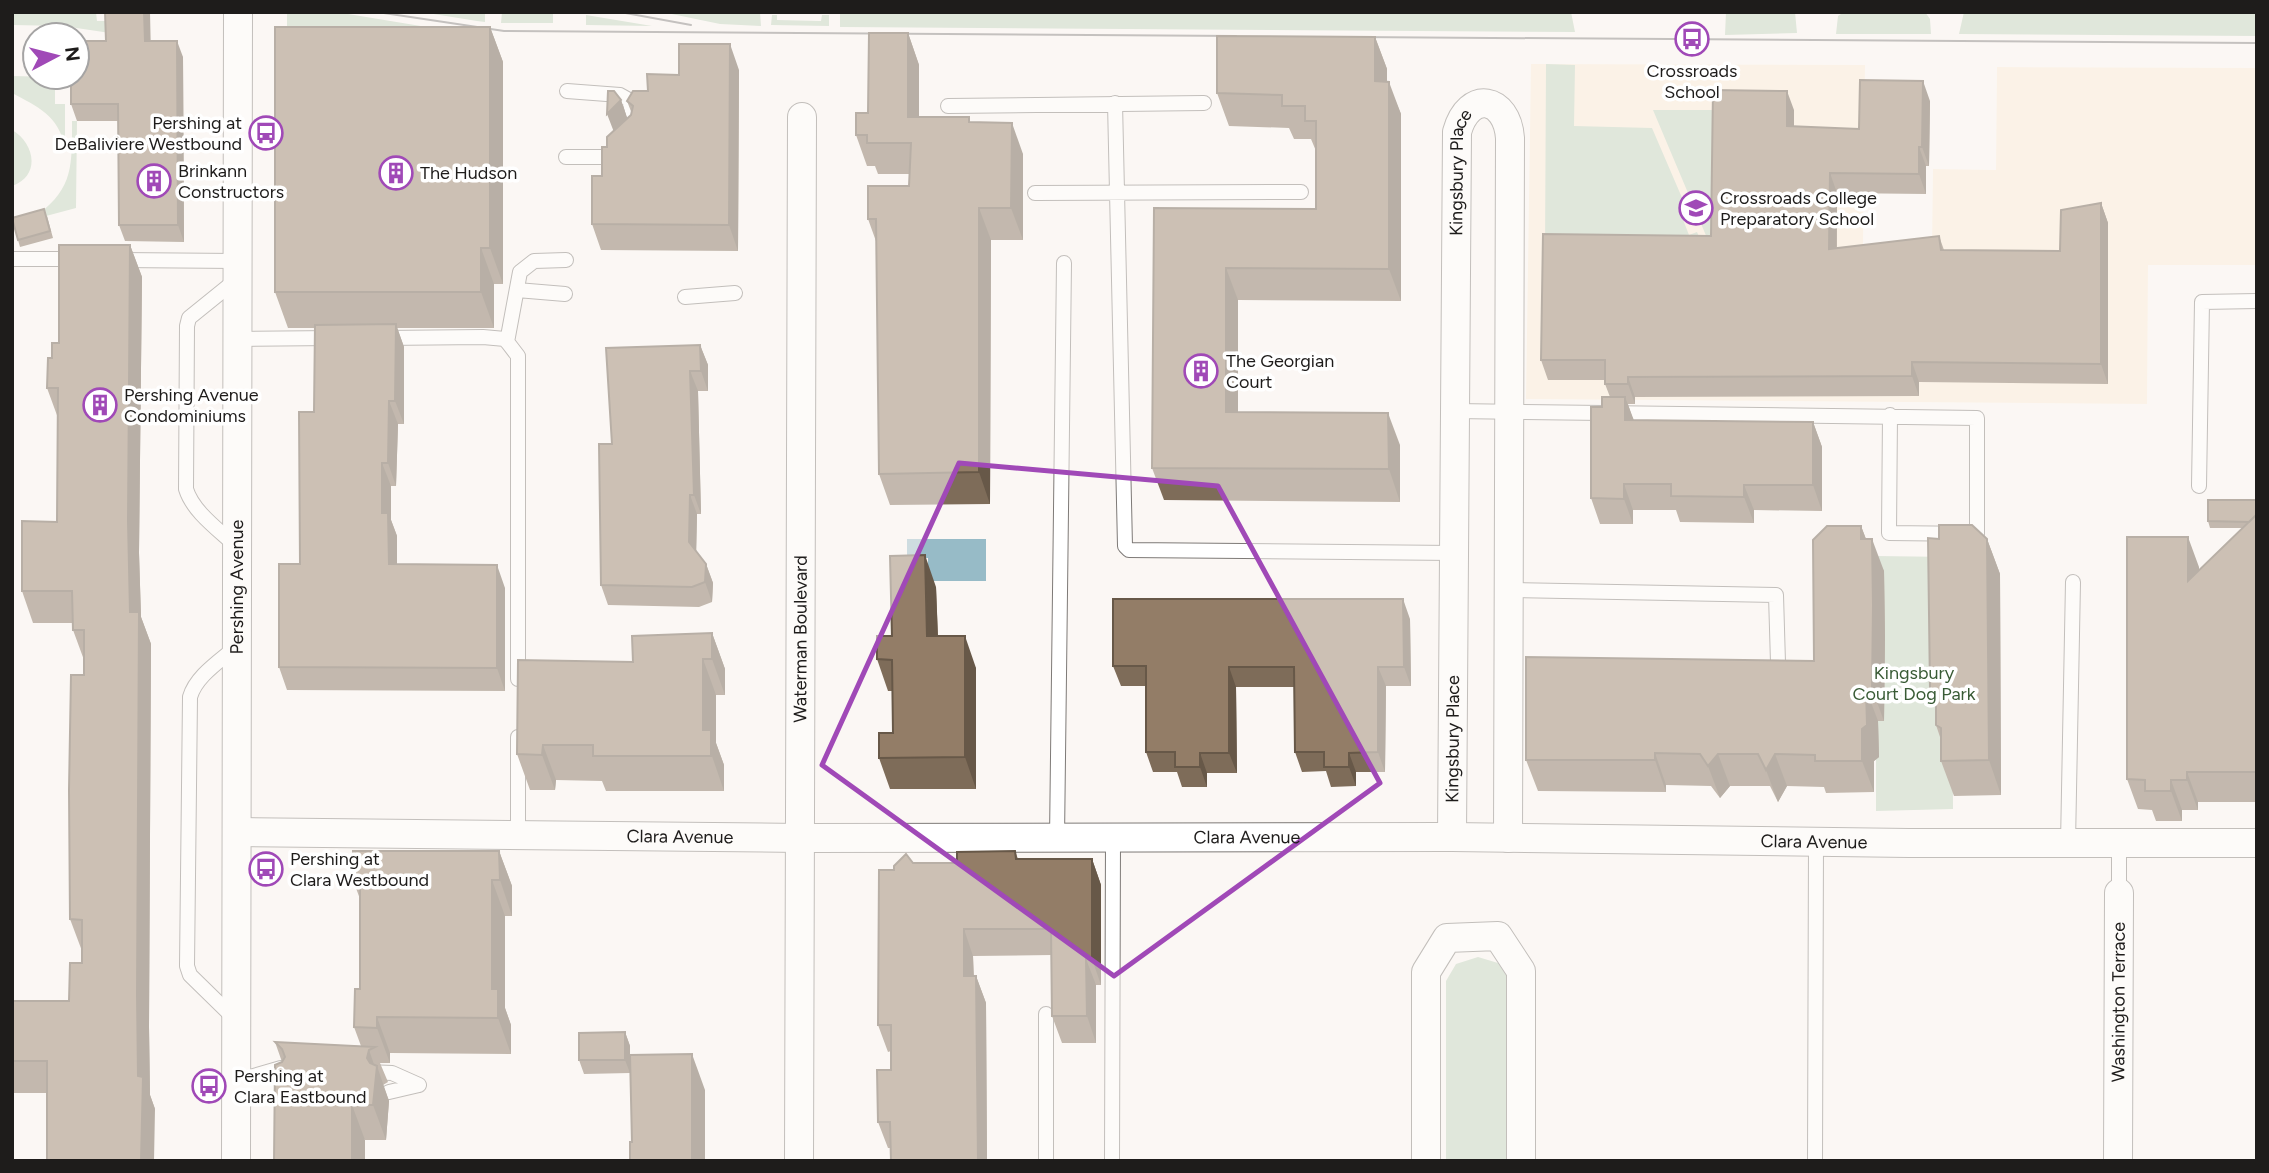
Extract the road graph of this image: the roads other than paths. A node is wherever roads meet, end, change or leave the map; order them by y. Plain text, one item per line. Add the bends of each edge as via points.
1 (238, 12) edge
2 (567, 91) dead end
3 (1115, 103) junction
4 (1204, 103) dead end
5 (948, 106) dead end
6 (633, 117) edge
7 (802, 117) dead end
8 (628, 143) edge
9 (566, 157) dead end
10 (1301, 192) dead end
11 (1035, 193) dead end
12 (1118, 193) junction
13 (12, 259) edge
14 (566, 260) dead end
15 (1064, 263) dead end
16 (237, 270) junction
17 (517, 290) junction
18 (734, 293) dead end
19 (565, 295) dead end
20 (685, 297) dead end
21 (2257, 301) edge
22 (238, 339) junction
23 (507, 342) junction
24 (1455, 411) junction
25 (1508, 411) junction
26 (1890, 415) junction
27 (2199, 486) dead end
28 (237, 546) junction
29 (1454, 553) junction
30 (2073, 582) dead end
31 (1508, 590) junction
32 (237, 646) junction
33 (1778, 663) edge
34 (518, 695) edge
35 (518, 722) edge
36 (237, 832) junction
37 (518, 835) junction
38 (1452, 837) junction
39 (800, 838) junction
40 (1113, 838) junction
41 (1507, 838) junction
42 (1057, 839) junction
43 (1816, 842) junction
44 (2257, 842) edge
45 (2068, 843) junction
46 (2119, 843) junction
47 (2119, 893) joint
48 (1046, 1014) dead end
49 (236, 1019) junction
50 (309, 1070) edge
51 (350, 1071) edge
52 (236, 1081) junction
53 (288, 1091) edge
54 (390, 1092) dead end
55 (236, 1161) edge
56 (799, 1161) edge
57 (1046, 1161) edge
58 (1112, 1161) edge
59 (1426, 1161) edge
60 (1521, 1161) edge
61 (1815, 1161) edge
62 (2118, 1161) edge

1 - 16 street, Pershing Avenue
2 - 6 lane via 620,94 629,100
3 - 4 lane
3 - 5 lane
3 - 12 lane
7 - 39 street, Waterman Boulevard
8 - 9 lane via 609,157
10 - 12 lane
11 - 12 lane
12 - 29 lane via 1125,546 1129,550
13 - 16 lane
14 - 17 lane via 534,261 520,271
15 - 42 lane
16 - 22 street, Pershing Avenue
16 - 28 lane via 187,326 186,462 189,499
17 - 19 lane
17 - 23 lane
18 - 20 lane
21 - 27 lane via 2202,302
22 - 23 lane via 483,337
22 - 28 street, Pershing Avenue
23 - 34 lane via 518,356
24 - 25 lane
24 - 25 street, Kingsbury Place via 1457,132 1462,115 1471,105 1483,102 1494,106 1509,124
24 - 29 street, Kingsbury Place
25 - 26 lane
25 - 31 street, Kingsbury Place
26 - 26 lane via 1977,418 1977,534 1889,533
28 - 32 street, Pershing Avenue
29 - 38 street, Kingsbury Place
30 - 45 lane
31 - 33 lane via 1776,595
31 - 41 street, Kingsbury Place
32 - 36 street, Pershing Avenue
32 - 49 lane via 207,671 190,697 187,952 190,975
35 - 37 lane
36 - 37 street, Clara Avenue
36 - 49 street, Pershing Avenue
37 - 39 street, Clara Avenue
38 - 40 street, Clara Avenue
38 - 41 street, Clara Avenue
39 - 42 street, Clara Avenue
39 - 56 street, Waterman Boulevard
40 - 42 street, Clara Avenue
40 - 58 lane
41 - 43 street, Clara Avenue
43 - 45 street, Clara Avenue
43 - 61 lane
44 - 46 street, Clara Avenue
45 - 46 street, Clara Avenue
46 - 47 lane, Washington Terrace
47 - 62 street, Washington Terrace
48 - 57 lane
49 - 52 street, Pershing Avenue
50 - 52 lane via 281,1068
51 - 54 lane via 392,1073 419,1085
52 - 53 lane
52 - 55 street, Pershing Avenue
59 - 60 street via 1426,972 1447,938 1498,936 1521,971

